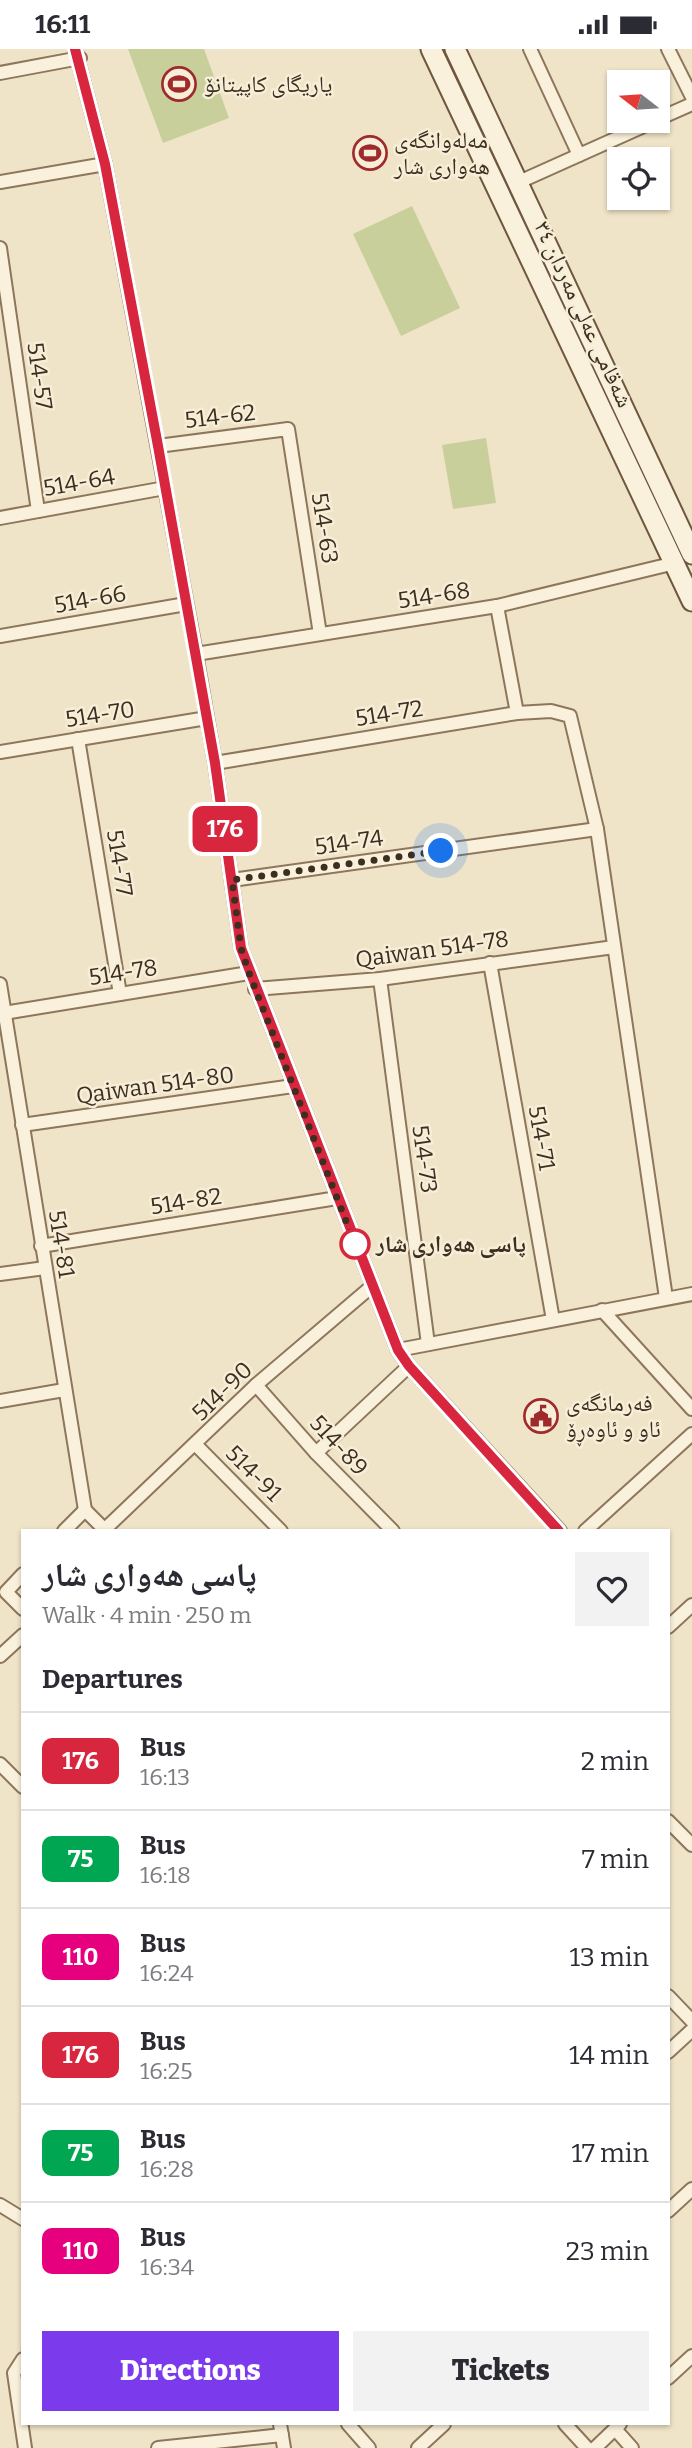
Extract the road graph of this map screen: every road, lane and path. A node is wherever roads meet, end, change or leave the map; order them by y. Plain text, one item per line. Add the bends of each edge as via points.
1 (431, 49) edge
2 (455, 49) edge
3 (530, 49) edge
4 (668, 49) edge
5 (77, 54) edge
6 (0, 73) edge
7 (692, 97) edge
8 (692, 104) edge
9 (670, 114) edge
10 (628, 133) edge
11 (579, 155) junction
12 (105, 164) junction
13 (0, 182) edge
14 (519, 182) junction
15 (0, 248) edge
16 (288, 429) joint
17 (158, 446) junction
18 (165, 488) junction
19 (38, 511) junction
20 (0, 518) edge
21 (684, 559) edge
22 (692, 601) edge
23 (186, 604) junction
24 (497, 606) junction
25 (320, 634) junction
26 (0, 636) edge
27 (196, 654) junction
28 (517, 713) junction
29 (207, 718) junction
30 (78, 739) junction
31 (0, 752) edge
32 (215, 763) junction
33 (597, 828) junction
34 (232, 880) junction
35 (614, 947) junction
36 (490, 963) junction
37 (249, 973) junction
38 (380, 979) junction
39 (0, 984) edge
40 (255, 989) junction
41 (120, 994) junction
42 (4, 1013) junction
43 (293, 1086) junction
44 (22, 1125) junction
45 (337, 1198) junction
46 (41, 1246) junction
47 (45, 1268) junction
48 (0, 1274) edge
49 (371, 1287) junction
50 (692, 1294) edge
51 (666, 1299) junction
52 (602, 1310) junction
53 (553, 1320) junction
54 (428, 1344) junction
55 (398, 1350) junction
56 (409, 1366) junction
57 (256, 1385) junction
58 (64, 1390) junction
59 (0, 1401) edge
60 (692, 1409) edge
61 (692, 1434) edge
62 (196, 1445) junction
63 (316, 1453) junction
64 (85, 1510) junction
65 (66, 1529) edge
66 (103, 1529) edge
67 (107, 1529) edge
68 (279, 1529) edge
69 (391, 1529) edge
70 (557, 1529) edge
71 (587, 1529) edge
72 (21, 1576) edge
73 (692, 1605) edge
74 (21, 1607) edge
75 (670, 1625) edge
76 (21, 1637) edge
77 (0, 1656) edge
78 (0, 1764) edge
79 (21, 1785) edge
80 (670, 1823) edge
81 (692, 1845) edge
82 (670, 1998) edge
83 (692, 2021) edge
84 (692, 2030) edge
85 (670, 2050) edge
86 (692, 2189) edge
87 (0, 2205) edge
88 (670, 2209) edge
89 (21, 2217) edge
90 (692, 2356) edge
91 (21, 2362) edge
92 (670, 2376) edge
93 (21, 2421) edge
94 (22, 2425) edge
95 (349, 2425) edge
96 (442, 2425) edge
97 (566, 2425) edge
98 (617, 2426) edge
99 (282, 2435) edge
100 (25, 2448) edge
101 (158, 2448) edge
102 (369, 2448) edge
103 (418, 2448) edge
104 (586, 2448) edge
105 (595, 2448) edge
106 (632, 2448) edge

1 - 21 main road, شەقامی عەلی مەردان ٣٤
2 - 14 main road, شەقامی عەلی مەردان ٣٤
3 - 11 street
4 - 7 street
5 - 6 street
5 - 12 street
8 - 9 street
10 - 11 street
11 - 14 street
12 - 13 street
12 - 17 street
14 - 21 main road, شەقامی عەلی مەردان ٣٤
15 - 19 street, 514-57
16 - 17 street, 514-62
16 - 25 street, 514-63
17 - 18 street
18 - 19 street, 514-64
18 - 23 street
19 - 20 street, 514-64
21 - 22 main road, شەقامی عەلی مەردان ٣٤
21 - 24 street, 514-68
23 - 26 street, 514-66
23 - 27 street
24 - 25 street, 514-68
24 - 28 street
25 - 27 street, 514-68
27 - 29 street
28 - 32 street, 514-72
28 - 33 street, 514-72 via 551,711 570,716
29 - 30 street, 514-70
29 - 32 street
30 - 31 street, 514-70
30 - 41 street, 514-77
32 - 34 street
33 - 34 street, 514-74
33 - 35 street
34 - 37 street
35 - 36 street, Qaiwan 514-78
35 - 51 street
36 - 38 street, Qaiwan 514-78
36 - 53 street, 514-71
37 - 40 street
37 - 41 street, 514-78
38 - 40 street, Qaiwan 514-78
38 - 54 street, 514-73
39 - 42 street, 514-81
40 - 43 street
41 - 42 street, 514-78
42 - 44 street, 514-81
43 - 44 street, Qaiwan 514-80
43 - 45 street
44 - 46 street, 514-81
45 - 46 street, 514-82
45 - 49 street
46 - 47 street, 514-81
47 - 48 street
47 - 58 street, 514-81
49 - 55 street
49 - 57 street, 514-90
50 - 51 street
51 - 52 street
52 - 53 street
52 - 60 street
53 - 54 street
54 - 55 street
55 - 56 street
56 - 63 street
56 - 70 street
57 - 62 street, 514-90
57 - 63 street, 514-89
58 - 59 street
58 - 64 street, 514-81
61 - 71 street
62 - 67 street, 514-90
62 - 68 street, 514-91
63 - 69 street, 514-89
64 - 65 street
64 - 66 street
72 - 74 street via 6,1592
73 - 75 street
76 - 77 street
78 - 79 street
80 - 81 street
82 - 83 street
84 - 85 street
86 - 88 street
87 - 89 street
90 - 92 street
91 - 93 street via 14,2374
94 - 100 street
95 - 102 street
96 - 103 street
97 - 104 street
98 - 105 street
98 - 106 street
99 - 101 street

